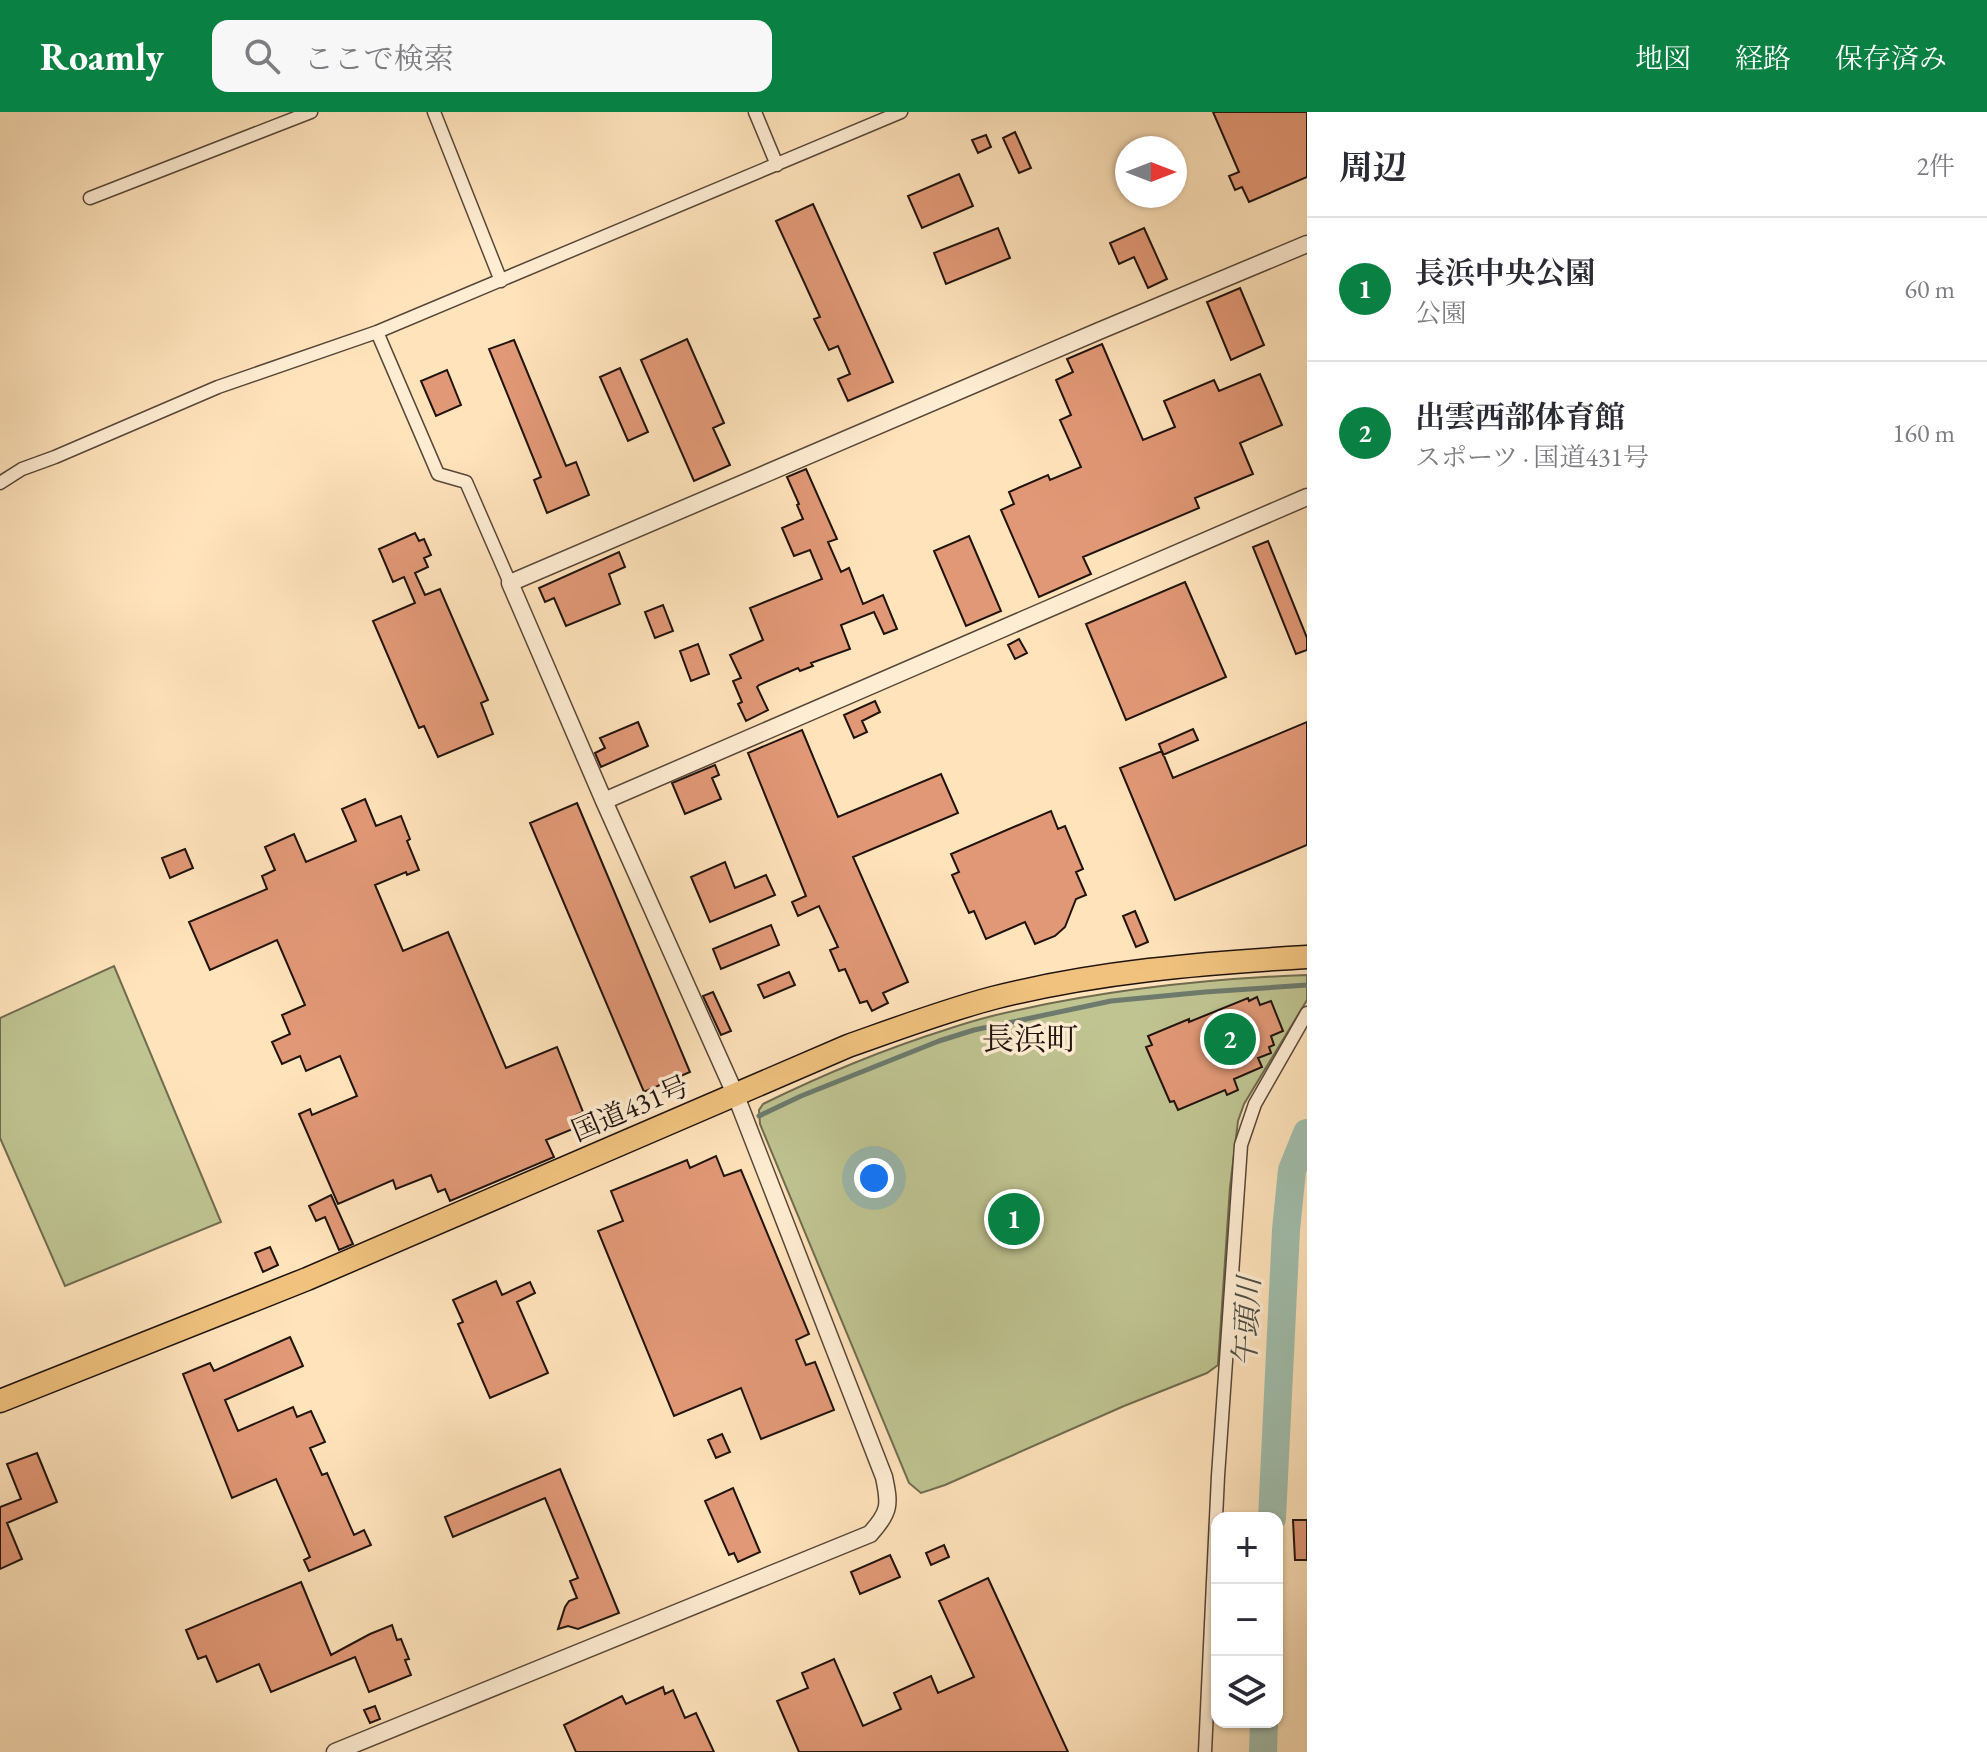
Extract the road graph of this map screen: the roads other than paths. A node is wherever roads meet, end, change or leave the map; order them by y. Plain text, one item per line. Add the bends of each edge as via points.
1 (311, 112) edge
2 (434, 112) edge
3 (755, 112) edge
4 (901, 112) edge
5 (777, 165) junction
6 (90, 198) dead end
7 (1307, 244) edge
8 (501, 281) junction
9 (377, 332) junction
10 (0, 483) edge
11 (1307, 497) edge
12 (510, 583) junction
13 (604, 801) junction
14 (1307, 957) edge
15 (1307, 1013) edge
16 (736, 1096) junction
17 (0, 1401) edge
18 (335, 1752) edge
19 (1205, 1752) edge

1 - 6 street
2 - 8 street
3 - 5 street
4 - 5 street
5 - 8 street
7 - 12 street
8 - 9 street
9 - 10 street via 218,387
9 - 12 street via 438,474 466,482
11 - 13 street
12 - 13 street
13 - 16 street
14 - 16 highway, 国道431号 via 1098,977 994,998 848,1046
15 - 19 street via 1255,1104 1241,1145
16 - 17 highway, 国道431号 via 307,1279
16 - 18 street via 884,1477 889,1501 882,1520 870,1534

